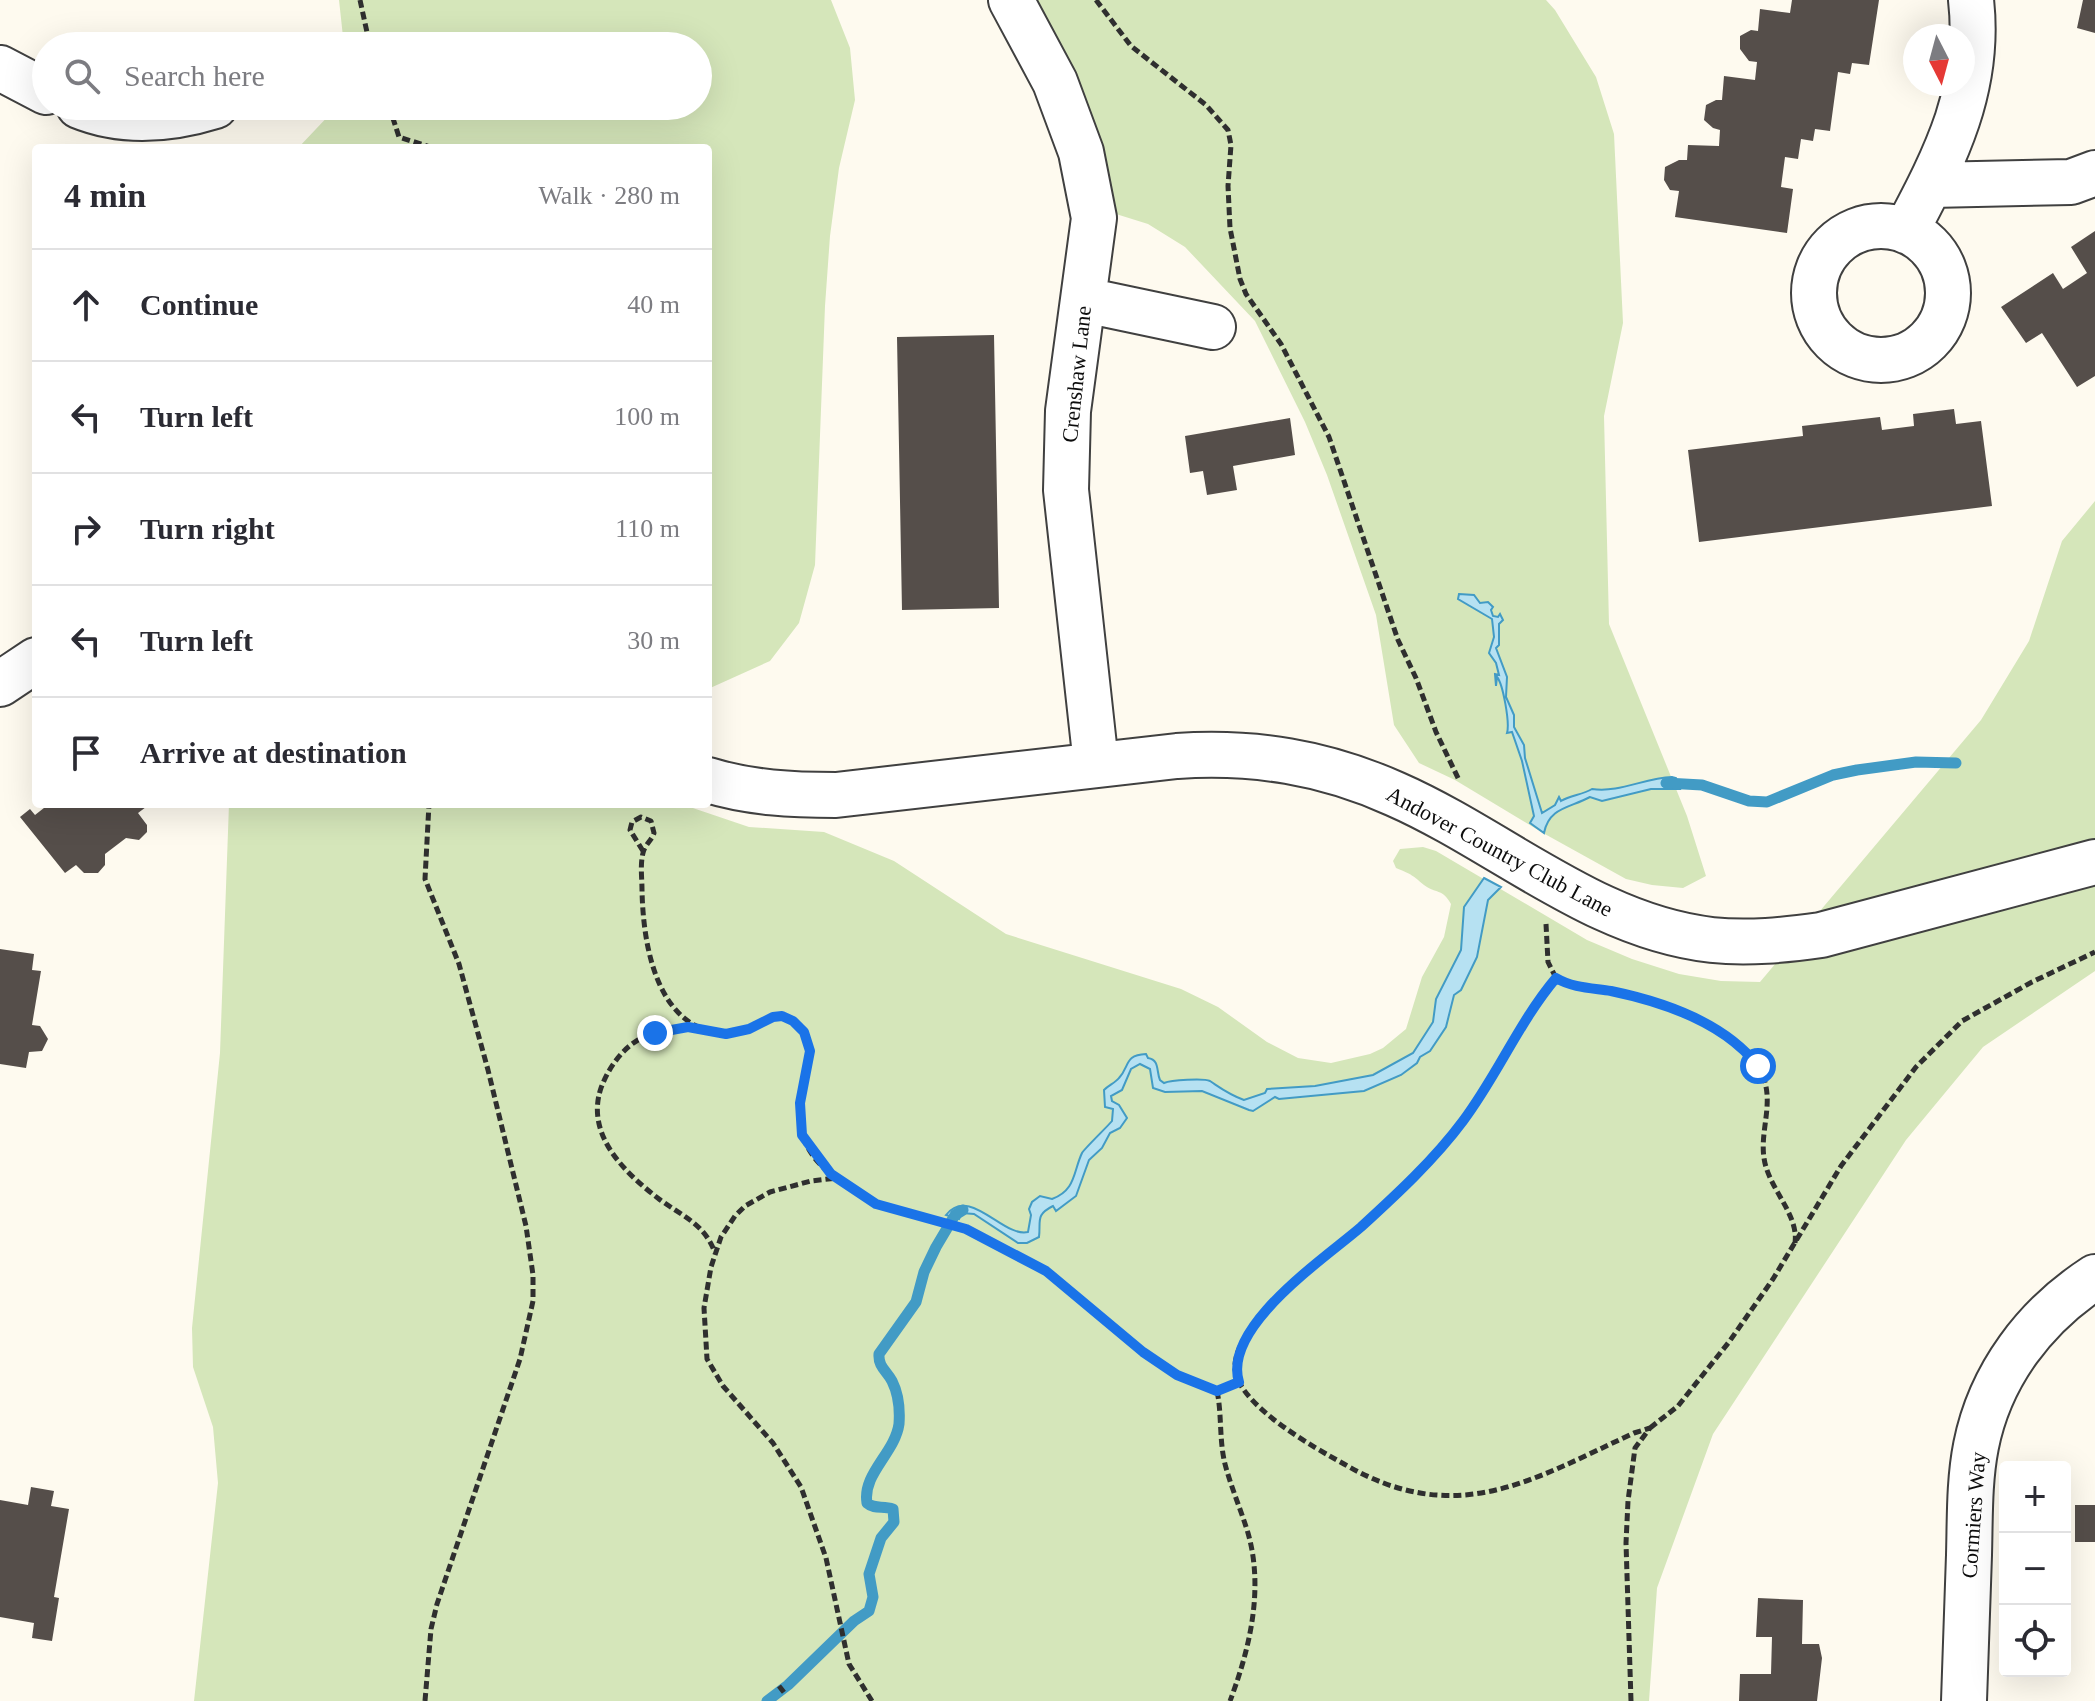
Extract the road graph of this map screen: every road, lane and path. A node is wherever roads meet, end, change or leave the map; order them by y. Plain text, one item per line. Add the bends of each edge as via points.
1 (360, 0) edge
2 (1011, 0) edge
3 (1096, 0) edge
4 (1971, 0) edge
5 (367, 32) edge
6 (0, 68) edge
7 (32, 85) edge
8 (394, 120) edge
9 (421, 144) edge
10 (2095, 173) edge
11 (1931, 185) junction
12 (1906, 231) dead end
13 (1085, 300) junction
14 (1213, 327) dead end
15 (32, 663) edge
16 (0, 684) edge
17 (1096, 764) junction
18 (712, 781) edge
19 (1468, 790) dead end
20 (429, 808) edge
21 (643, 851) junction
22 (2095, 862) edge
23 (1545, 916) dead end
24 (2095, 952) edge
25 (1556, 978) junction
26 (699, 1027) junction
27 (837, 1178) junction
28 (1795, 1243) junction
29 (715, 1254) junction
30 (2095, 1277) edge
31 (1239, 1382) junction
32 (1217, 1391) junction
33 (1650, 1428) junction
34 (779, 1686) dead end
35 (786, 1695) dead end
36 (425, 1701) edge
37 (872, 1701) edge
38 (1230, 1701) edge
39 (1631, 1701) edge
40 (1964, 1701) edge

1 - 5 path
2 - 13 street, Crenshaw Lane via 1055,82 1081,152 1094,218
3 - 19 path via 1131,46 1206,105 1228,130 1230,228 1242,286 1281,344 1329,437 1406,658 1436,732
4 - 11 street via 1971,71 1946,156
6 - 7 street
8 - 9 path via 399,137
10 - 11 street via 2071,182
11 - 12 street
13 - 14 street
13 - 17 street, Crenshaw Lane via 1068,411 1066,490
15 - 16 street
17 - 18 street, Andover Country Club Lane via 836,795 767,792
17 - 22 street, Andover Country Club Lane via 1216,753 1289,759 1325,768 1429,810 1609,910 1712,940 1821,935
20 - 36 path via 425,879 459,964 488,1070 526,1226 533,1301 520,1359 437,1604
21 - 21 path via 654,833 651,821 641,817 630,830
21 - 26 path via 644,924 653,965 673,1005
23 - 25 path via 1548,962
24 - 28 path via 1953,1028 1916,1067 1841,1166
25 - 28 path via 1697,1019 1748,1054 1764,1080 1768,1100 1766,1170 1795,1228
25 - 31 path via 1463,1121 1408,1182 1281,1294 1250,1329 1235,1365
26 - 27 path via 716,1034 735,1033 782,1016 802,1029 810,1051 800,1103 802,1135
26 - 29 path via 662,1031 633,1043 605,1077 597,1116 605,1141 623,1166 657,1198 703,1229
27 - 29 path via 756,1199 735,1216
27 - 32 path via 870,1201 966,1229 1046,1271 1143,1352 1177,1375
28 - 33 path via 1698,1382
29 - 37 path via 705,1297 707,1359 801,1487 826,1558 849,1664
30 - 40 street, Cormiers Way via 2037,1324 2009,1361 1989,1402 1976,1446 1971,1492
31 - 32 path
31 - 33 path via 1283,1427 1343,1464 1409,1492 1459,1497 1504,1490
32 - 38 path via 1224,1461 1249,1536 1255,1593 1251,1629
33 - 39 path via 1635,1448 1628,1501
34 - 35 path

